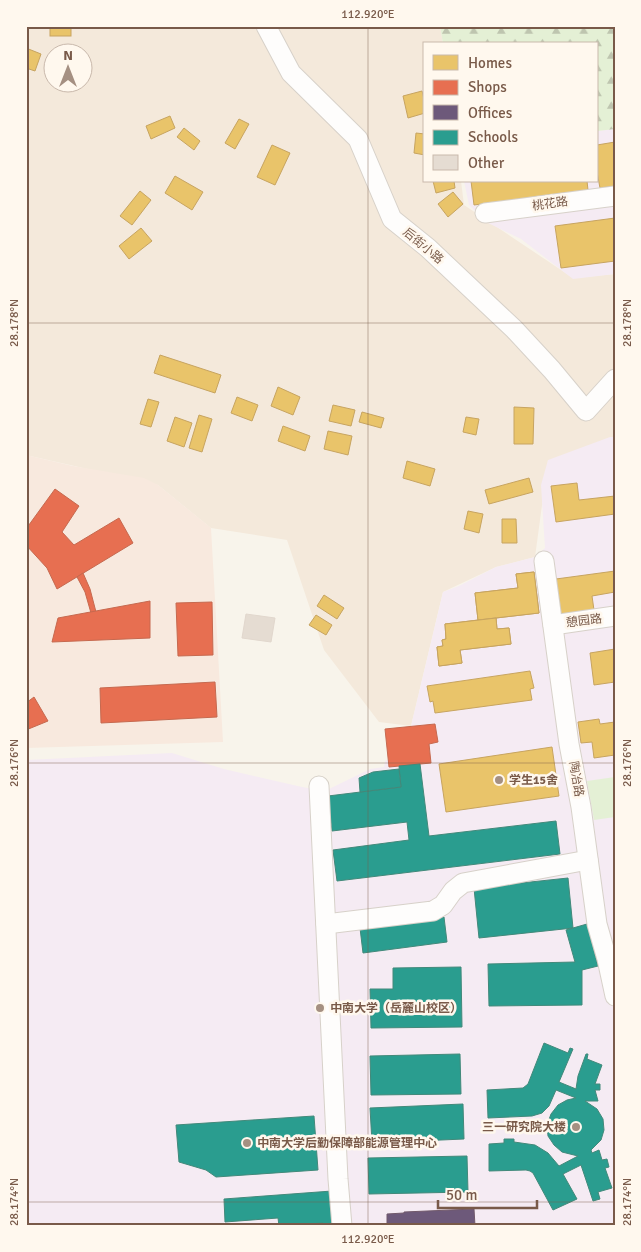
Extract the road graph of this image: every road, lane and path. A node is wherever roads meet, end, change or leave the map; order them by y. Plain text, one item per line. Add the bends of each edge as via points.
1 (266, 26) edge
2 (615, 196) edge
3 (485, 213) dead end
4 (615, 379) edge
5 (544, 561) dead end
6 (615, 616) edge
7 (553, 625) junction
8 (319, 786) dead end
9 (588, 860) junction
10 (326, 924) junction
11 (603, 943) junction
12 (615, 960) edge
13 (615, 996) edge
14 (342, 1226) edge

1 - 4 street, 后街小路 via 290,73 358,139 392,219 428,248 514,329 586,411
2 - 3 street, 桃花路
5 - 7 street, 陶冶路
6 - 7 street, 憩园路
7 - 9 street, 陶冶路
8 - 10 street
9 - 10 street via 462,883 443,906 432,911
9 - 11 street, 陶冶路 via 597,924
10 - 14 street
11 - 12 street
11 - 13 street, 陶冶路

